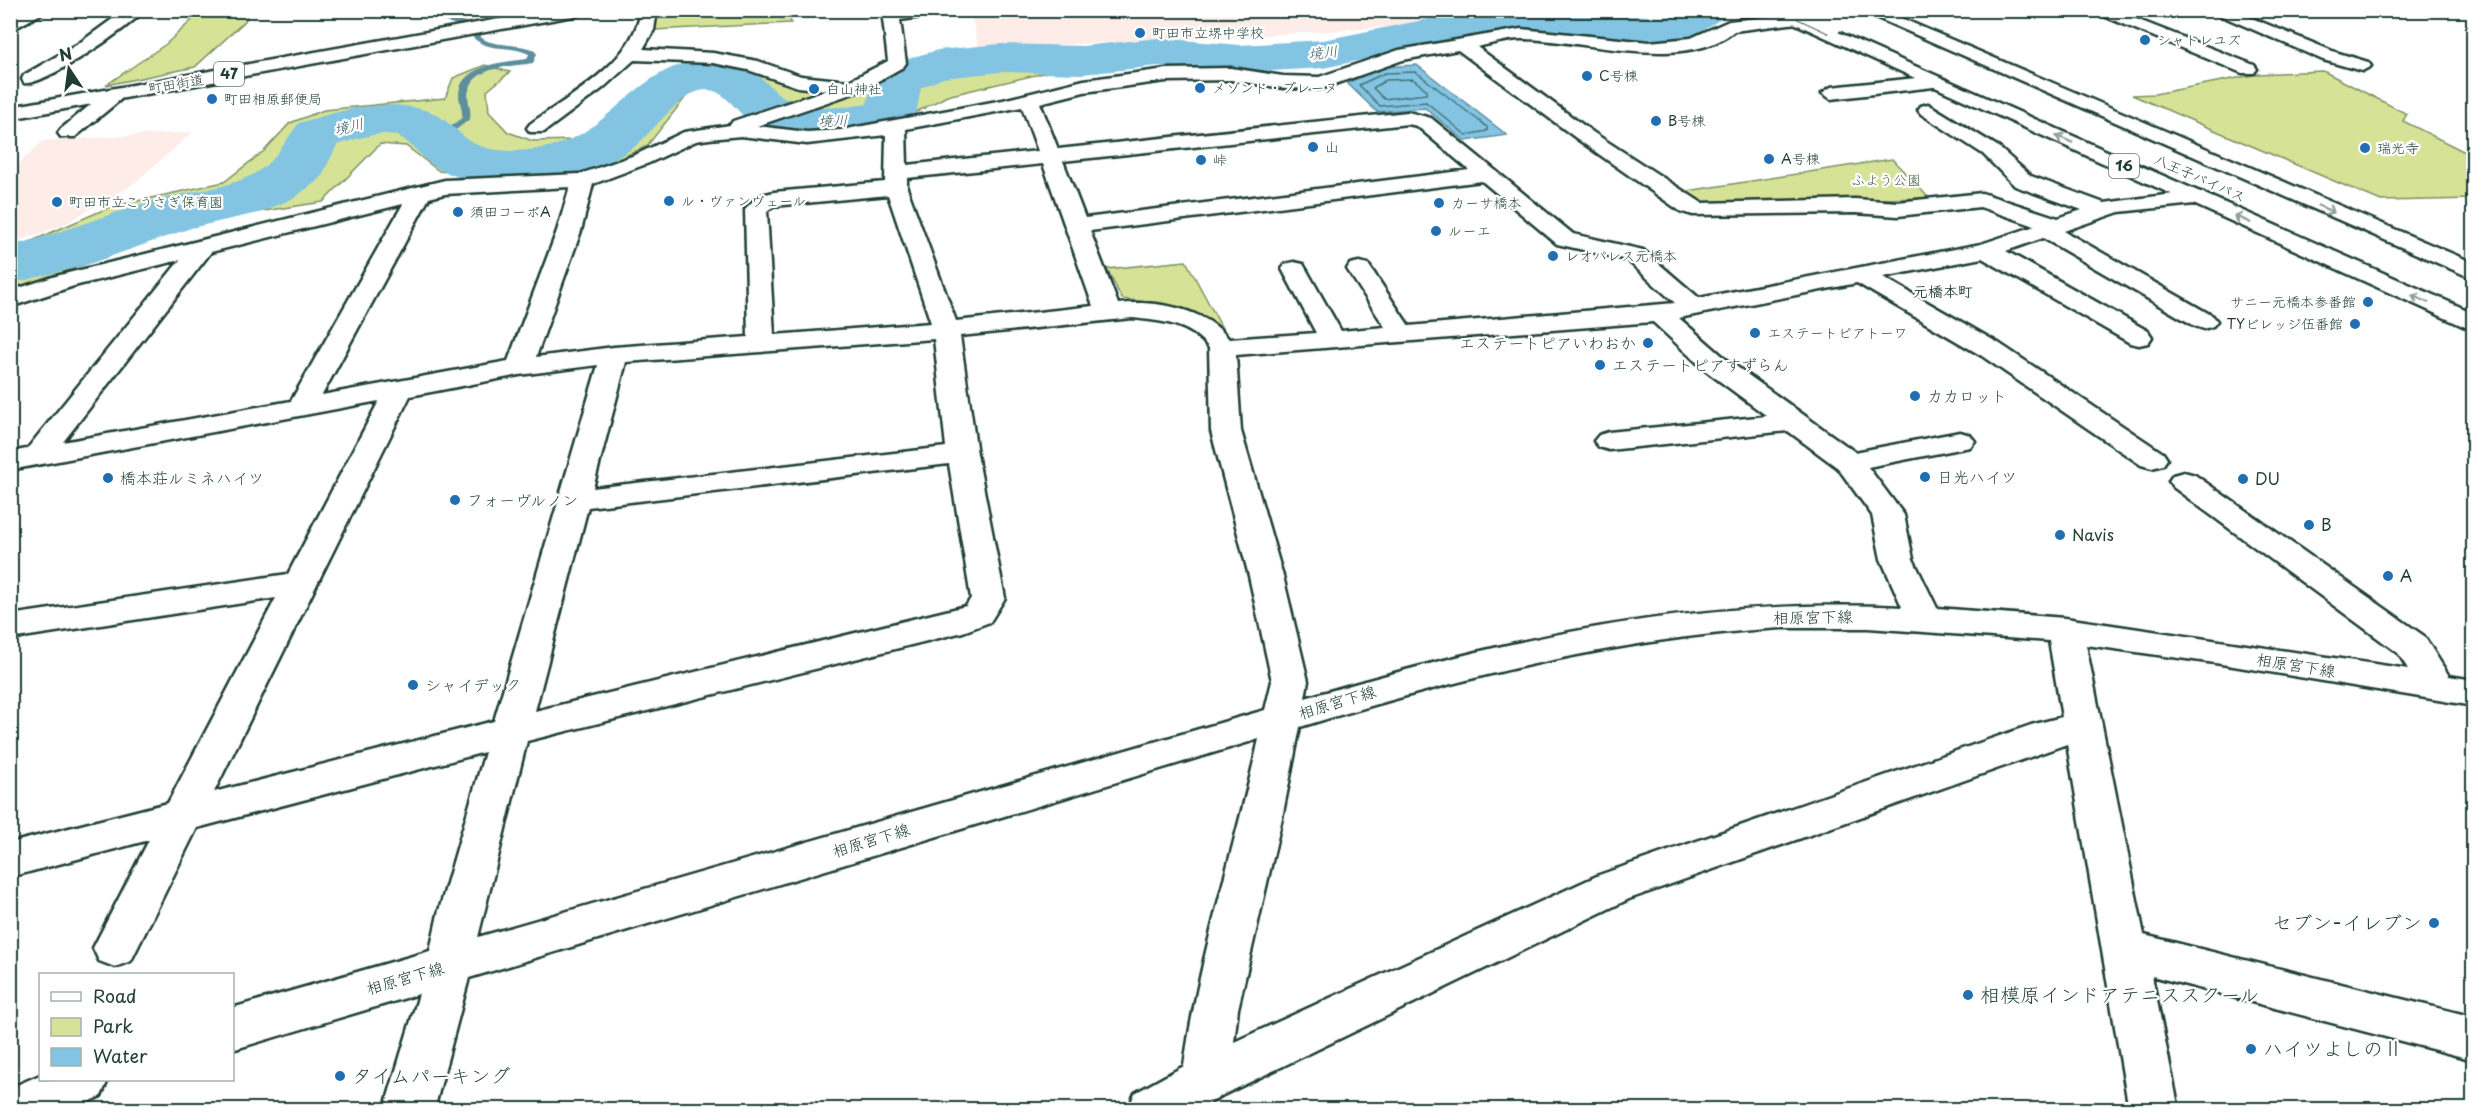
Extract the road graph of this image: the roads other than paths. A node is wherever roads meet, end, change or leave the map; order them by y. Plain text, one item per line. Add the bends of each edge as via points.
1 (40, 10) edge
2 (136, 10) edge
3 (579, 10) edge
4 (650, 10) edge
5 (937, 10) edge
6 (1867, 10) edge
7 (1895, 10) edge
8 (2097, 10) edge
9 (2216, 10) edge
10 (889, 12) edge
11 (1792, 13) edge
12 (1834, 17) edge
13 (10, 26) edge
14 (1460, 43) junction
15 (628, 54) junction
16 (2037, 62) dead end
17 (2362, 66) dead end
18 (2247, 69) dead end
19 (31, 79) dead end
20 (1329, 81) junction
21 (1935, 82) junction
22 (853, 87) junction
23 (1831, 93) dead end
24 (113, 96) junction
25 (1030, 100) junction
26 (1928, 110) dead end
27 (10, 113) edge
28 (1368, 120) junction
29 (896, 126) junction
30 (537, 128) dead end
31 (2090, 128) dead end
32 (724, 131) junction
33 (68, 133) dead end
34 (2112, 141) dead end
35 (1050, 156) junction
36 (2236, 170) junction
37 (1486, 174) junction
38 (582, 180) junction
39 (896, 181) junction
40 (2200, 185) junction
41 (420, 194) junction
42 (2103, 210) junction
43 (1075, 225) junction
44 (2051, 228) junction
45 (202, 248) junction
46 (1986, 250) junction
47 (2474, 251) edge
48 (1294, 269) dead end
49 (1359, 269) dead end
50 (2474, 272) edge
51 (1861, 275) junction
52 (10, 300) edge
53 (1694, 307) junction
54 (1108, 312) junction
55 (1659, 314) junction
56 (2204, 321) dead end
57 (2474, 323) edge
58 (945, 330) junction
59 (1402, 334) junction
60 (2139, 337) dead end
61 (1333, 339) junction
62 (761, 342) junction
63 (1222, 348) junction
64 (614, 355) junction
65 (519, 367) junction
66 (399, 389) junction
67 (301, 408) junction
68 (1793, 422) junction
69 (1609, 441) dead end
70 (1960, 441) dead end
71 (962, 454) junction
72 (23, 459) edge
73 (2152, 459) dead end
74 (1849, 462) junction
75 (2184, 481) dead end
76 (575, 499) junction
77 (301, 584) junction
78 (1924, 617) junction
79 (10, 627) edge
80 (2065, 630) junction
81 (2437, 687) junction
82 (2474, 693) edge
83 (1281, 718) junction
84 (2083, 726) junction
85 (511, 731) junction
86 (185, 815) junction
87 (10, 860) edge
88 (115, 948) dead end
89 (2126, 950) junction
90 (450, 965) junction
91 (234, 1028) edge
92 (2474, 1039) edge
93 (1206, 1079) junction
94 (54, 1081) edge
95 (82, 1081) edge
96 (10, 1093) edge
97 (15, 1110) edge
98 (409, 1110) edge
99 (1153, 1110) edge
100 (2154, 1110) edge

1 - 13 main road
2 - 19 main road via 84,48
3 - 24 main road, 町田街道 / 47
4 - 15 main road via 644,34
5 - 10 main road
6 - 36 main road, 八王子バイパス / 16
7 - 36 main road, 16
8 - 18 main road
9 - 17 main road
10 - 22 main road via 899,60
11 - 12 main road, 16, bridge
11 - 14 main road via 1736,24 1707,40 1672,45 1627,45 1521,34
11 - 21 main road, 16
12 - 31 main road, 16
12 - 34 main road, 16
14 - 20 main road via 1399,55
14 - 44 main road via 1587,137 1694,208 1899,209 1982,200
15 - 22 main road via 712,58 752,65 798,81
15 - 30 main road via 595,85
16 - 47 main road
20 - 25 main road via 1283,82 1231,74 1166,75 1084,86
20 - 28 main road
21 - 23 main road
40 -> 21 main road, 16
22 - 32 main road
24 - 27 main road, 町田街道 / 47
24 - 33 main road
25 - 29 main road
25 - 35 main road
26 - 42 main road via 1990,150 2023,181
28 - 35 main road
28 - 37 main road via 1400,117 1424,122
29 - 32 main road via 823,138 754,130
29 - 39 main road
32 - 38 main road via 691,136
35 - 39 main road
35 - 43 main road
36 -> 50 main road, 八王子バイパス / 16
37 - 43 main road
37 - 53 main road via 1565,239 1635,255
38 - 41 main road via 454,186
38 - 65 main road via 568,235
39 - 58 main road
39 - 62 main road via 774,199 756,209
40 - 42 main road
57 -> 40 main road, 16
41 - 45 main road
41 - 67 main road
42 - 44 main road
43 - 54 main road
44 - 46 main road
44 - 56 main road
45 - 52 main road via 65,281
45 - 72 main road
46 - 51 main road
46 - 60 main road
48 - 61 main road
49 - 59 main road
51 - 53 main road
51 - 73 main road via 1991,350
53 - 55 main road
54 - 58 main road
54 - 63 main road via 1147,311 1181,318 1206,330
55 - 59 main road
55 - 68 main road via 1716,365
58 - 62 main road
58 - 71 main road
59 - 61 main road
61 - 63 main road
62 - 64 main road
63 - 83 main road via 1226,431 1290,681
64 - 65 main road
64 - 76 main road
65 - 66 main road
66 - 67 main road
66 - 77 main road
67 - 72 main road
68 - 69 main road
68 - 74 main road
70 - 74 main road
71 - 76 main road
71 - 85 main road via 988,598 978,614
74 - 78 main road via 1887,515 1897,559
75 - 81 main road via 2411,645
76 - 85 main road
77 - 79 main road
77 - 86 main road
78 - 80 main road, 相原宮下線
78 - 83 main road, 相原宮下線 via 1778,617 1666,627 1490,659
80 - 81 main road, 相原宮下線
80 - 84 main road
81 - 82 main road, 相原宮下線
83 - 90 main road, 相原宮下線
83 - 93 main road via 1262,818 1215,1009
84 - 89 main road
84 - 93 main road via 2046,735 1614,887
85 - 86 main road
85 - 90 main road via 460,914
86 - 87 main road
86 - 88 main road
89 - 92 main road
89 - 100 main road
90 - 91 main road, 相原宮下線
90 - 98 main road
93 - 99 main road
94 - 96 main road
95 - 97 main road

